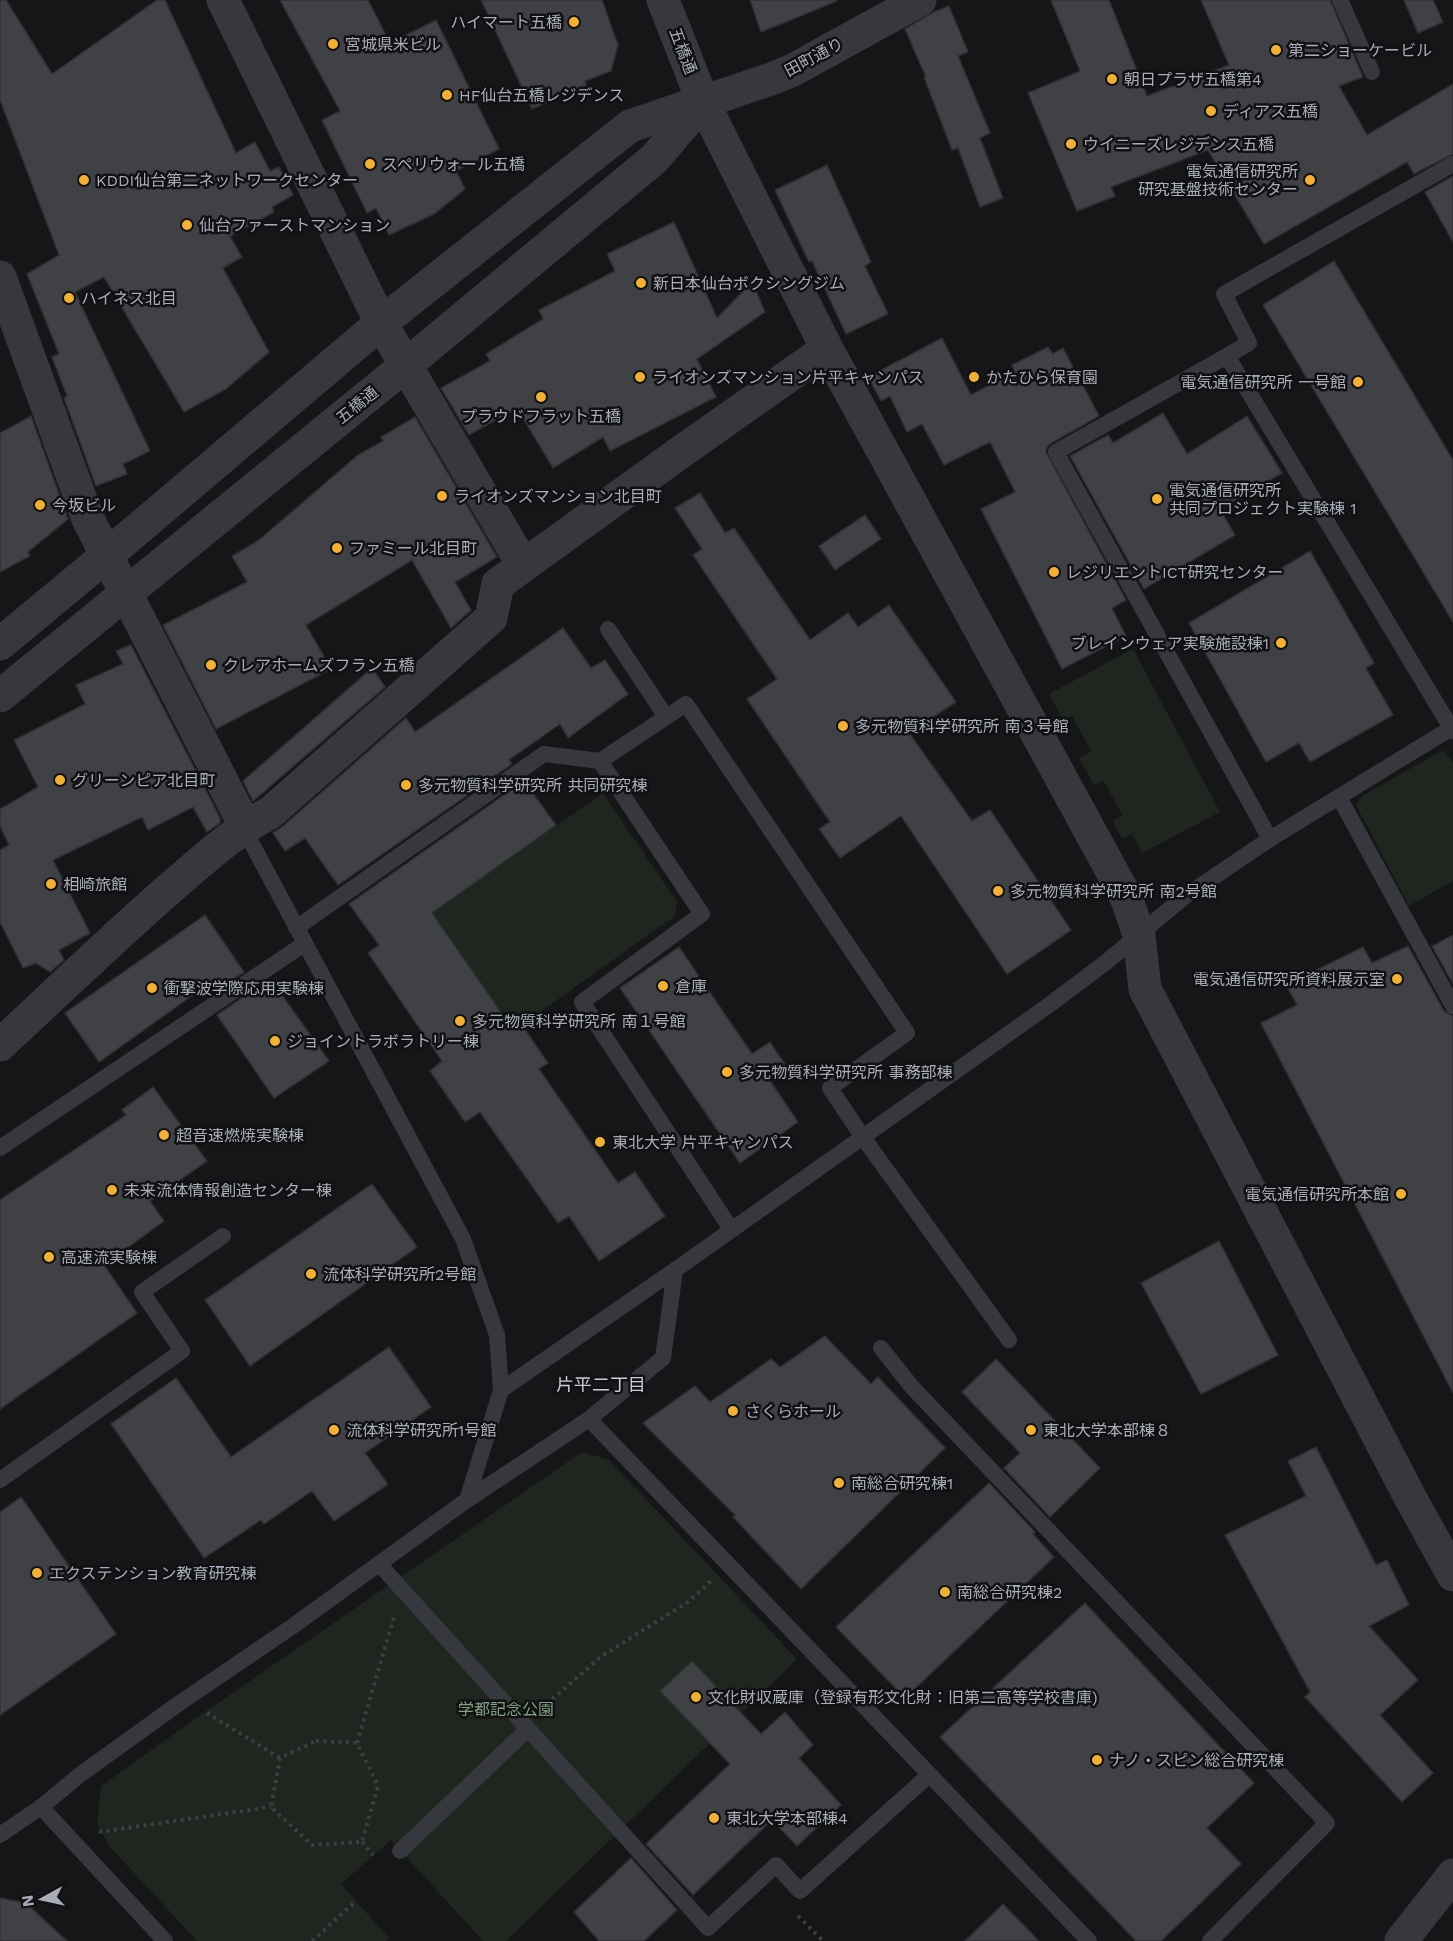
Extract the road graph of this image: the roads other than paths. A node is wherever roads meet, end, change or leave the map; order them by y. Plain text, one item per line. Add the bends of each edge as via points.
1 (223, 0) edge
2 (663, 0) edge
3 (920, 0) edge
4 (1340, 0) edge
5 (1372, 72) dead end
6 (703, 102) junction
7 (1453, 164) edge
8 (1, 285) edge
9 (381, 323) junction
10 (827, 349) junction
11 (1227, 356) junction
12 (406, 365) junction
13 (106, 556) junction
14 (523, 564) junction
15 (126, 592) junction
16 (608, 629) dead end
17 (0, 644) edge
18 (0, 696) edge
19 (666, 717) junction
20 (1452, 728) edge
21 (600, 761) junction
22 (1339, 797) junction
23 (245, 826) junction
24 (1270, 839) junction
25 (297, 928) junction
26 (1138, 935) junction
27 (304, 944) junction
28 (1453, 1006) edge
29 (0, 1045) edge
30 (862, 1136) junction
31 (0, 1148) edge
32 (730, 1229) junction
33 (223, 1236) dead end
34 (675, 1270) junction
35 (1009, 1340) dead end
36 (881, 1348) dead end
37 (501, 1390) junction
38 (588, 1419) junction
39 (0, 1480) edge
40 (467, 1500) junction
41 (380, 1565) junction
42 (1453, 1575) edge
43 (526, 1727) junction
44 (929, 1775) junction
45 (41, 1807) junction
46 (0, 1835) edge
47 (400, 1851) dead end
48 (1453, 1875) edge
49 (165, 1941) edge
50 (1089, 1941) edge
51 (1210, 1941) edge
52 (1401, 1941) edge

1 - 9 street
2 - 6 street, 五橋通
3 - 6 street, 田町通り via 793,70
4 - 5 lane
6 - 9 street via 630,126
6 - 10 street
6 - 12 street, 五橋通 via 654,159
7 - 11 lane via 1224,294 1249,343
8 - 13 street via 88,519
9 - 12 street
9 - 13 street
10 - 14 street
10 - 26 street via 1126,897
11 - 20 lane
11 - 24 lane via 1056,452
12 - 14 street
12 - 15 street, 五橋通
13 - 15 street
13 - 17 street
14 - 23 street via 498,584 491,618 270,813
15 - 18 street, 五橋通
15 - 23 street
16 - 19 lane
19 - 21 lane
19 - 30 lane via 686,704 907,1033 830,1088
20 - 22 lane
21 - 25 lane via 544,754
21 - 32 lane via 702,914 582,1002
22 - 24 lane
22 - 28 lane
23 - 25 lane
23 - 29 street via 135,919
24 - 26 lane via 1184,897
25 - 27 lane
26 - 30 lane via 1049,1005
26 - 42 street via 1146,989
27 - 31 lane
27 - 37 lane via 463,1239 497,1335
30 - 32 lane
30 - 35 lane
32 - 34 lane
33 - 39 lane via 142,1292 182,1352
34 - 37 lane
34 - 38 lane via 663,1358
36 - 51 lane via 912,1387 1327,1822
37 - 40 lane
38 - 40 lane
38 - 44 lane
40 - 41 lane
41 - 43 lane
41 - 45 lane via 81,1774
43 - 44 lane via 708,1929 776,1865 800,1891
43 - 47 lane
44 - 50 lane
45 - 46 lane
45 - 49 lane
48 - 52 street

